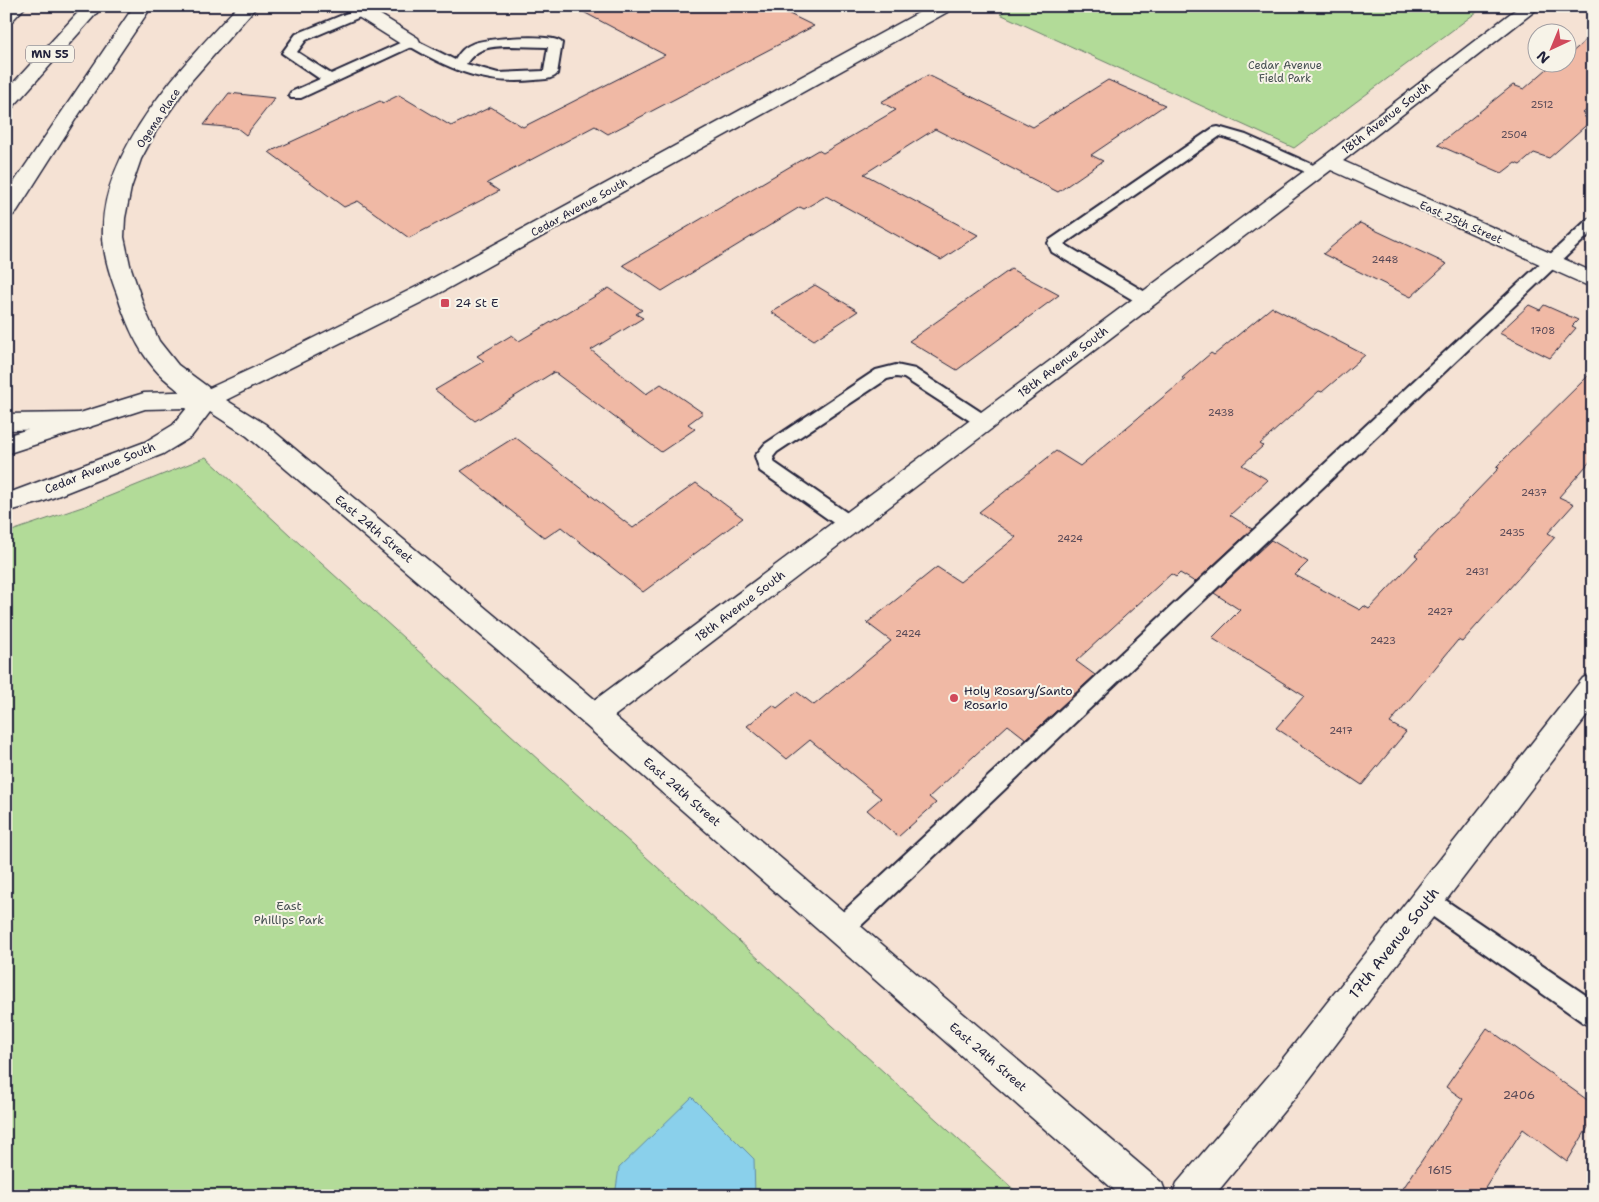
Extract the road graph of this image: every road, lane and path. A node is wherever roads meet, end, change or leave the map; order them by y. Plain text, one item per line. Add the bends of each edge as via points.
1 (17, 6) edge
2 (94, 6) edge
3 (143, 6) edge
4 (248, 6) edge
5 (945, 6) edge
6 (1532, 6) edge
7 (357, 9) edge
8 (6, 17) edge
9 (411, 42) junction
10 (458, 66) junction
11 (330, 79) junction
12 (296, 95) dead end
13 (6, 103) edge
14 (1322, 167) junction
15 (6, 211) edge
16 (1593, 222) edge
17 (1551, 262) junction
18 (1593, 281) edge
19 (1146, 300) junction
20 (207, 399) junction
21 (82, 421) junction
22 (6, 422) edge
23 (984, 422) junction
24 (6, 445) edge
25 (6, 503) edge
26 (849, 524) junction
27 (1593, 686) edge
28 (594, 716) junction
29 (1427, 900) junction
30 (841, 929) junction
31 (1593, 1016) edge
32 (1149, 1196) edge
33 (1190, 1196) edge

1 - 8 main road
2 - 13 main road, MN 55
3 - 15 main road
4 - 20 main road, Ogema Place via 165,103 143,137 121,184 114,219 116,262 144,334 164,366
5 - 20 main road, Cedar Avenue South via 430,290
6 - 14 main road, 18th Avenue South
7 - 9 main road
7 - 11 lane via 301,37 289,53
9 - 10 lane
9 - 11 lane
10 - 10 lane via 493,76 550,74 555,43 478,46 469,50
11 - 12 lane
14 - 17 main road, East 25th Street
14 - 19 main road, 18th Avenue South
14 - 19 lane via 1218,131 1056,243 1058,249
16 - 17 lane
17 - 18 main road, East 25th Street
17 - 30 lane
19 - 23 main road, 18th Avenue South
20 - 21 main road, Cedar Avenue South via 144,401
20 - 25 main road, Cedar Avenue South via 182,431 154,448
20 - 28 main road, East 24th Street via 256,430
21 - 22 main road
21 - 24 main road, Cedar Avenue South
23 - 26 main road, 18th Avenue South
23 - 26 lane via 909,373 896,371 882,374 771,448 764,456 767,466
26 - 28 main road, 18th Avenue South
27 - 29 main road, 17th Avenue South
28 - 30 main road, East 24th Street
29 - 31 lane
29 - 33 main road, 17th Avenue South via 1289,1078
30 - 32 main road, East 24th Street

